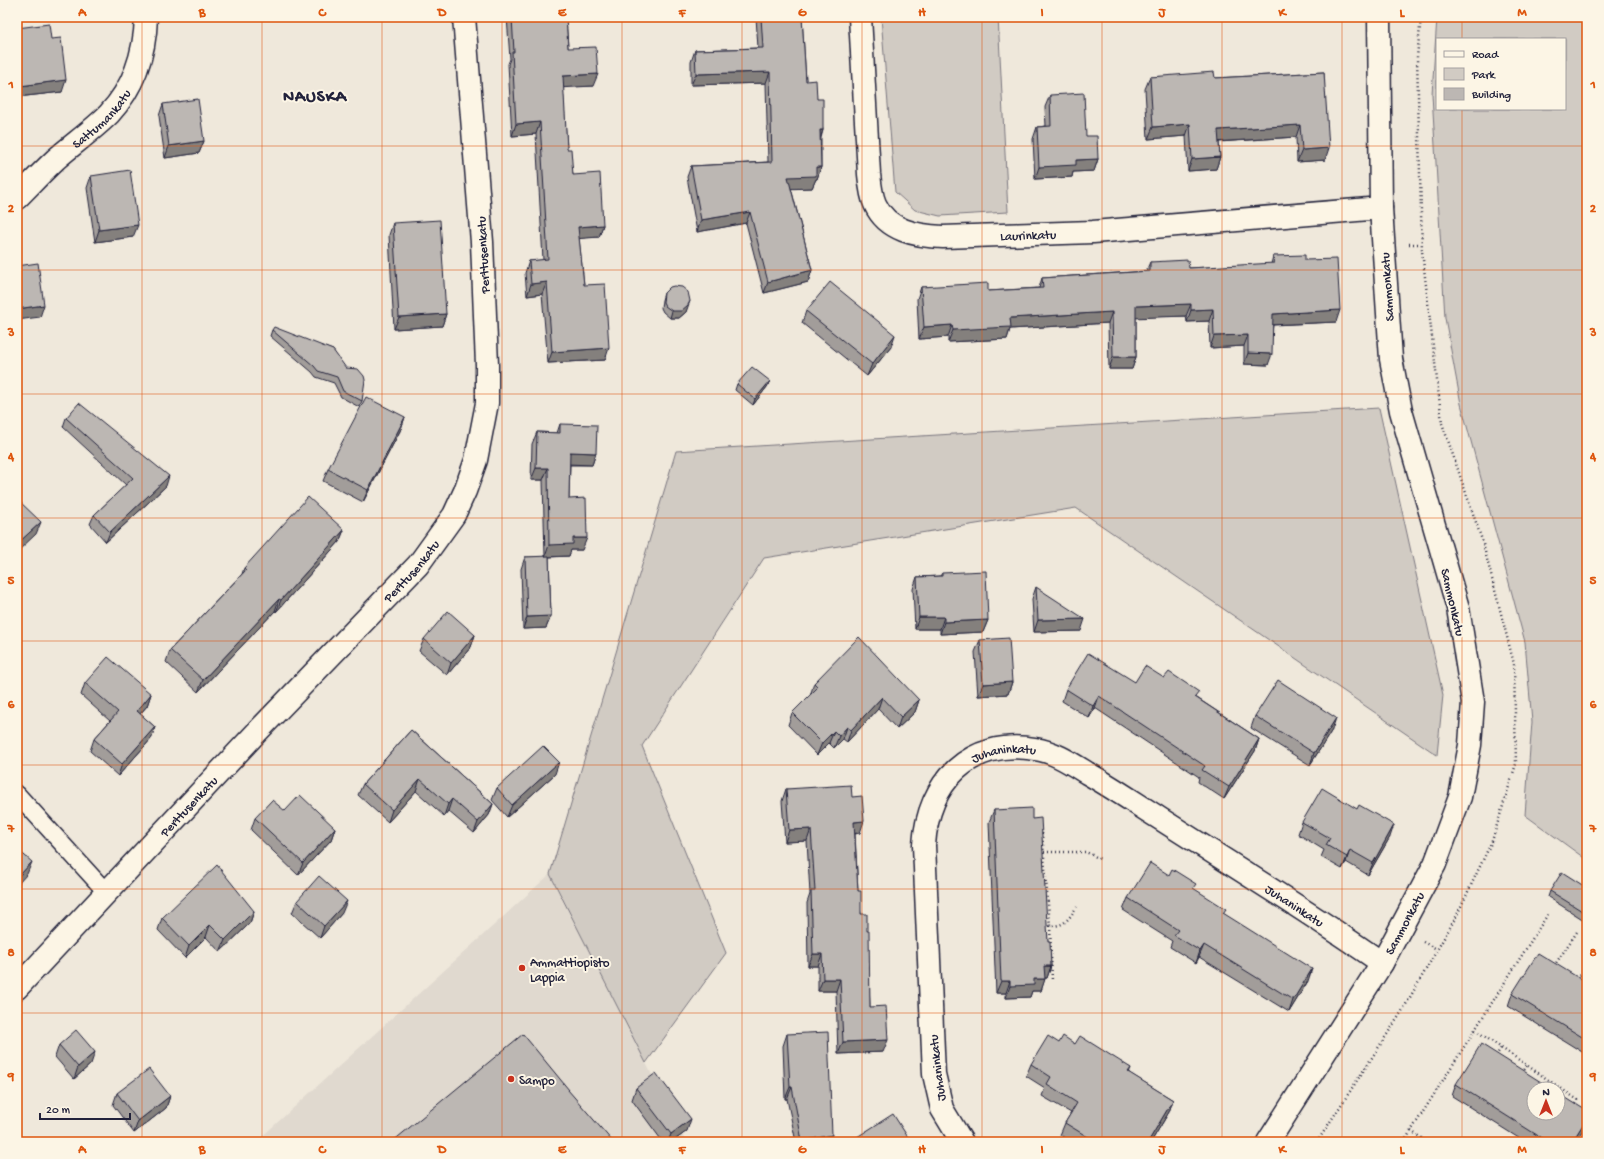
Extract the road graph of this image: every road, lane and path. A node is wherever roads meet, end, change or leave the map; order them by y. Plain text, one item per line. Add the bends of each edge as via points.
1 (146, 17) edge
2 (464, 17) edge
3 (860, 17) edge
4 (1378, 17) edge
5 (17, 198) edge
6 (1381, 208) junction
7 (17, 794) edge
8 (1042, 831) edge
9 (1044, 852) junction
10 (1100, 859) dead end
11 (107, 893) junction
12 (1076, 907) dead end
13 (1548, 914) dead end
14 (1050, 926) junction
15 (1577, 932) dead end
16 (1420, 941) dead end
17 (1437, 949) dead end
18 (1382, 963) junction
19 (1587, 965) edge
20 (1553, 968) edge
21 (1052, 981) edge
22 (1576, 982) edge
23 (17, 988) edge
24 (1475, 1030) junction
25 (1501, 1048) junction
26 (1493, 1059) edge
27 (1527, 1065) junction
28 (1519, 1076) edge
29 (1550, 1081) edge
30 (1566, 1092) edge
31 (1572, 1110) edge
32 (1411, 1131) junction
33 (962, 1142) edge
34 (1268, 1142) edge
35 (1404, 1142) edge
36 (1427, 1142) edge

1 - 5 street, Sattumankatu via 140,61 134,78 121,99
2 - 11 street, Perttusenkatu via 482,242 487,365 487,403 482,434 465,491 454,515 418,565
3 - 6 street, Laurinkatu via 869,174 873,199 889,222 897,228 924,237 1092,232
4 - 6 street, Sammonkatu
6 - 18 street, Sammonkatu via 1391,360 1401,411 1458,608 1473,702 1470,745 1460,797 1435,864
7 - 11 lane
8 - 9 path
9 - 10 path via 1086,852
9 - 14 path
11 - 23 street, Perttusenkatu
12 - 14 path via 1066,922 1059,926
13 - 24 path
14 - 21 path
15 - 20 path
16 - 17 path
18 - 33 street, Juhaninkatu via 1065,759 1023,748 999,748 978,754 954,772 938,792 927,819 924,845 934,1074 942,1109
18 - 34 street, Sammonkatu
19 - 22 path
24 - 25 path
24 - 32 path
25 - 26 path
25 - 27 path
27 - 28 path
27 - 29 path
30 - 31 path via 1578,1100
32 - 35 path
32 - 36 path

